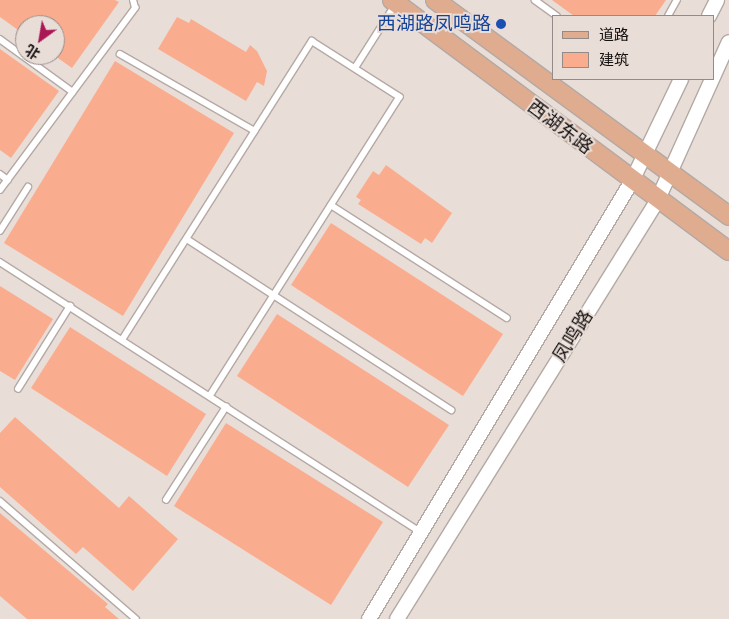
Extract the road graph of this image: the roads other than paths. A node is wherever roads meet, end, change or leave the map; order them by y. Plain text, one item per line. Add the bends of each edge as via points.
1 (133, 0) edge
2 (435, 0) edge
3 (535, 0) edge
4 (677, 0) edge
5 (717, 0) edge
6 (394, 1) edge
7 (556, 15) edge
8 (669, 15) edge
9 (710, 15) edge
10 (0, 39) edge
11 (729, 42) edge
12 (120, 54) dead end
13 (356, 68) junction
14 (714, 76) edge
15 (681, 80) edge
16 (712, 80) edge
17 (73, 92) junction
18 (255, 131) junction
19 (646, 155) junction
20 (0, 174) edge
21 (671, 174) junction
22 (8, 180) junction
23 (632, 181) junction
24 (28, 188) dead end
25 (0, 190) edge
26 (658, 199) junction
27 (331, 206) junction
28 (729, 216) edge
29 (0, 231) edge
30 (187, 239) junction
31 (729, 251) edge
32 (0, 262) edge
33 (274, 296) junction
34 (70, 306) junction
35 (507, 318) dead end
36 (122, 340) junction
37 (18, 389) dead end
38 (210, 396) junction
39 (226, 406) junction
40 (451, 410) dead end
41 (166, 500) dead end
42 (0, 501) edge
43 (422, 533) junction
44 (136, 619) edge
45 (369, 619) edge
46 (397, 619) edge

1 - 17 lane via 135,8
2 - 19 main road, 西湖东路
3 - 7 lane
4 - 8 lane
5 - 9 street
6 - 13 lane
6 - 23 main road, 西湖东路
10 - 17 lane
11 - 14 street, 凤鸣路
12 - 18 lane
13 - 18 lane via 312,41
13 - 27 lane via 400,97
15 - 19 street, 凤鸣路
16 - 21 street, 凤鸣路
17 - 22 lane
18 - 30 lane
19 - 21 main road, 西湖东路
19 - 23 street, 凤鸣路
20 - 22 lane
21 - 26 street, 凤鸣路
21 - 28 main road, 西湖东路
22 - 25 lane
23 - 26 main road, 西湖东路
23 - 43 street, 凤鸣路
24 - 29 lane
26 - 31 main road, 西湖东路
26 - 46 street, 凤鸣路
27 - 33 lane
27 - 35 lane
30 - 33 lane
30 - 36 lane
32 - 34 lane
33 - 38 lane
33 - 40 lane
34 - 36 lane
34 - 37 lane
36 - 38 lane
38 - 39 lane
39 - 41 lane
39 - 43 lane
42 - 44 lane
43 - 45 street, 凤鸣路

